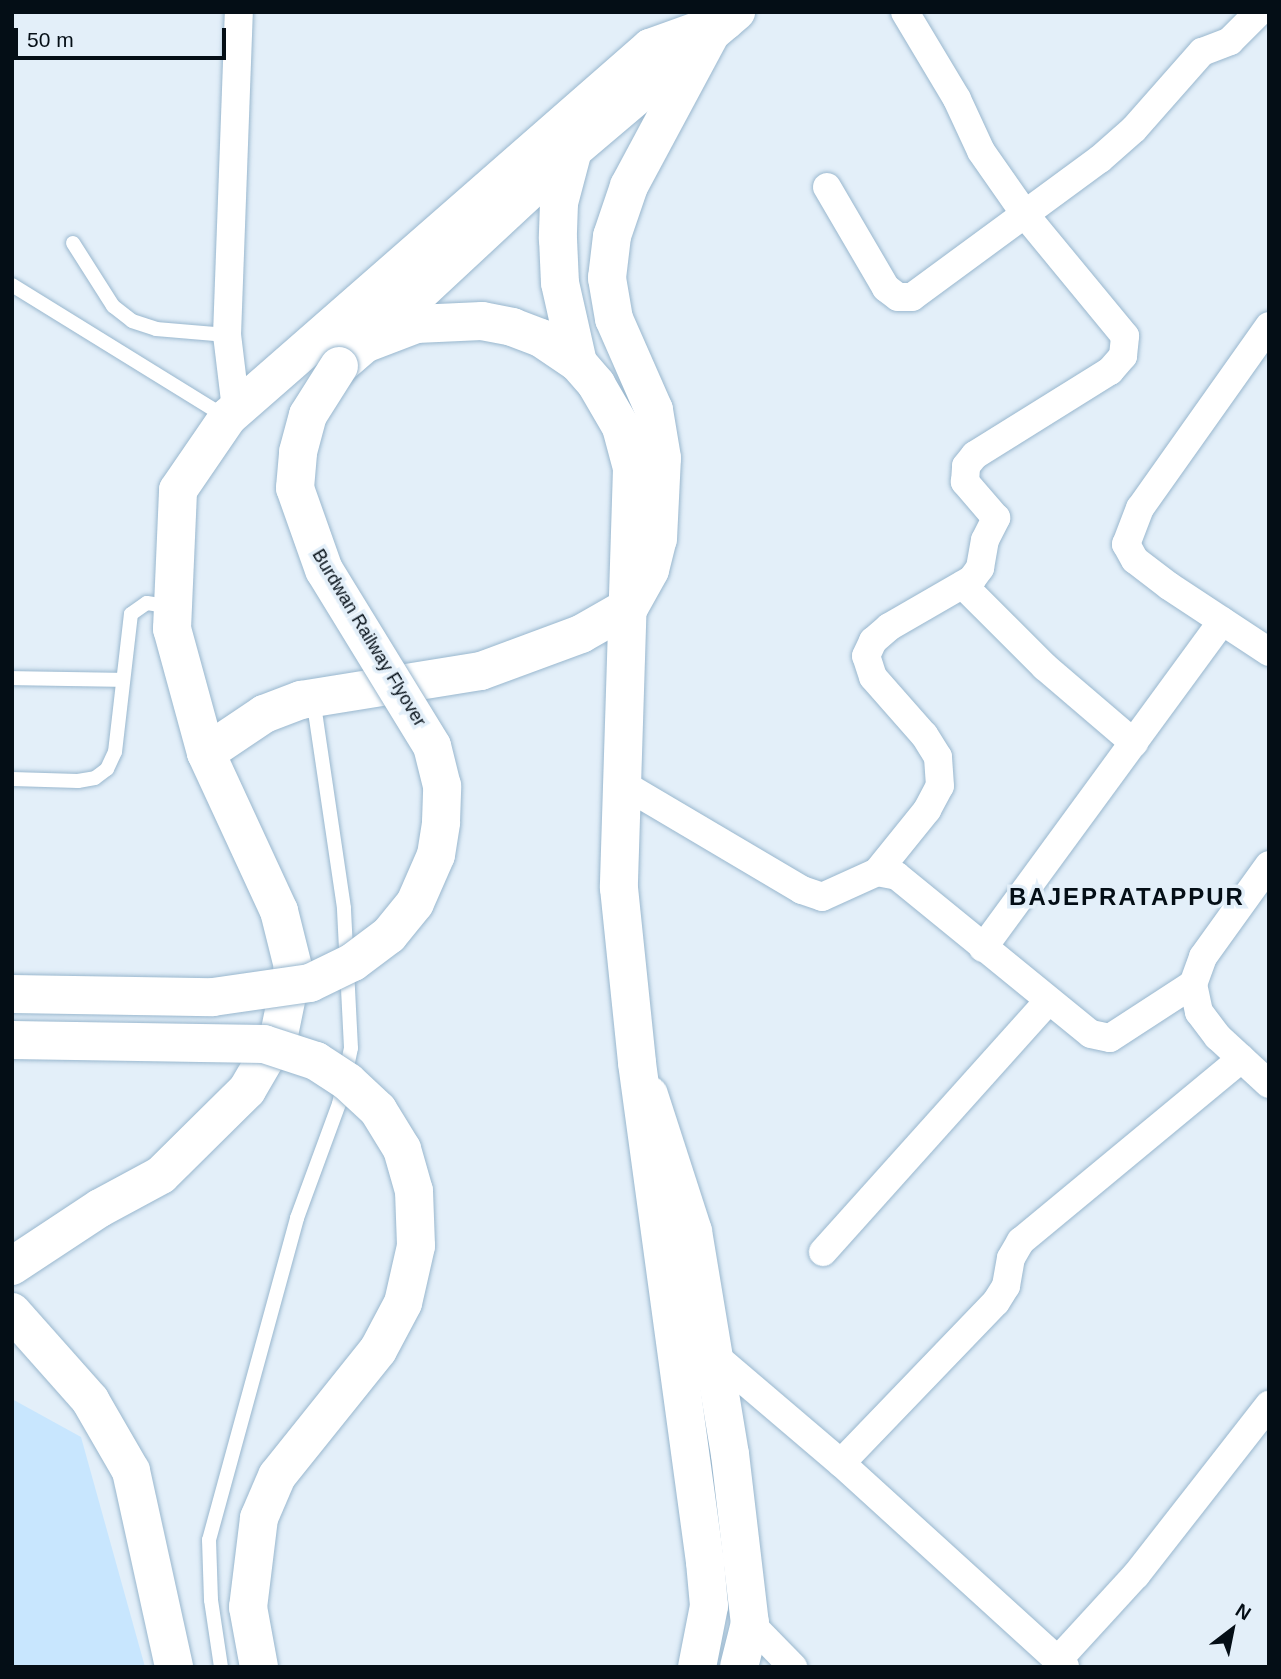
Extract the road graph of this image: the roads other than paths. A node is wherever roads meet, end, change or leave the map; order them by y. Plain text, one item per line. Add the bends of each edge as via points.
1 (239, 12) edge
2 (905, 12) edge
3 (1259, 12) edge
4 (724, 23) edge
5 (573, 150) junction
6 (827, 187) dead end
7 (1027, 217) junction
8 (73, 243) dead end
9 (12, 285) edge
10 (1269, 326) edge
11 (227, 335) junction
12 (351, 355) junction
13 (578, 363) junction
14 (232, 413) junction
15 (963, 585) junction
16 (630, 606) junction
17 (173, 607) junction
18 (1222, 621) junction
19 (1269, 652) edge
20 (12, 678) edge
21 (123, 680) junction
22 (313, 698) junction
23 (1134, 743) junction
24 (206, 753) junction
25 (12, 779) edge
26 (621, 783) junction
27 (1269, 866) edge
28 (877, 872) junction
29 (984, 948) junction
30 (1193, 984) junction
31 (12, 994) edge
32 (1048, 1001) junction
33 (12, 1040) edge
34 (1241, 1059) junction
35 (637, 1063) junction
36 (1269, 1084) edge
37 (823, 1252) dead end
38 (12, 1266) edge
39 (12, 1312) edge
40 (713, 1354) junction
41 (1269, 1405) edge
42 (841, 1463) junction
43 (750, 1623) junction
44 (1062, 1663) edge
45 (174, 1667) edge
46 (221, 1667) edge
47 (259, 1667) edge
48 (697, 1667) edge
49 (739, 1667) edge
50 (793, 1667) edge

1 - 11 street
2 - 7 street via 957,99 981,151
3 - 7 street via 1230,41 1202,52 1134,129
4 - 5 main road, Burdwan Railway Flyover
4 - 14 main road via 650,48
4 - 16 main road via 629,186 612,236 607,278 614,319 654,410 662,458 658,538 650,570
5 - 12 main road, Burdwan Railway Flyover
5 - 13 main road via 559,203 558,239 560,283
6 - 7 street via 886,288 898,297 912,297
7 - 15 street via 1109,312 1125,336 1123,356 1110,371 975,455 966,466 965,482 996,518 985,540 980,568
8 - 11 lane via 113,306 132,321 156,329
9 - 14 lane
10 - 18 street via 1128,528 1126,544 1135,560
11 - 14 street
12 - 13 main road via 416,324 482,321 541,338
12 - 31 main road, Burdwan Railway Flyover, bridge via 308,415 295,488 324,570 432,746 442,786 441,822 436,855 415,903 389,935 353,962 310,983 214,997
13 - 16 main road via 611,405 632,468
14 - 17 main road via 178,490
15 - 23 street via 1045,667
15 - 28 street via 889,627 873,641 866,656 873,677 924,735 939,767 940,786 927,810
16 - 22 main road via 581,634 481,671
16 - 26 main road
17 - 21 lane via 147,603 131,614
17 - 24 main road via 172,629
18 - 19 street
18 - 23 street
20 - 21 lane
21 - 25 lane via 115,752 107,769 95,778 78,781
22 - 24 main road via 264,714
22 - 46 lane via 344,908 351,1048 339,1104 297,1218 212,1527 211,1600
23 - 29 street
24 - 38 main road via 279,911 293,967 279,1035 247,1090 162,1175
26 - 28 street via 821,897
26 - 35 main road via 624,949
27 - 30 street via 1203,957
28 - 29 street via 897,876
29 - 32 street
30 - 32 street via 1110,1038 1091,1034
30 - 34 street via 1199,1012
32 - 37 street
33 - 47 main road, bridge via 264,1044 316,1061 348,1082 378,1110 402,1149 414,1191 416,1246 403,1303 378,1350 284,1465 259,1518 248,1607
34 - 36 street
34 - 42 street via 1021,1241 996,1302
35 - 40 main road via 682,1186
35 - 48 main road via 709,1606
39 - 45 main road via 90,1400 131,1471
40 - 42 street
40 - 43 main road
41 - 44 street
42 - 44 street
43 - 49 main road
43 - 50 street

